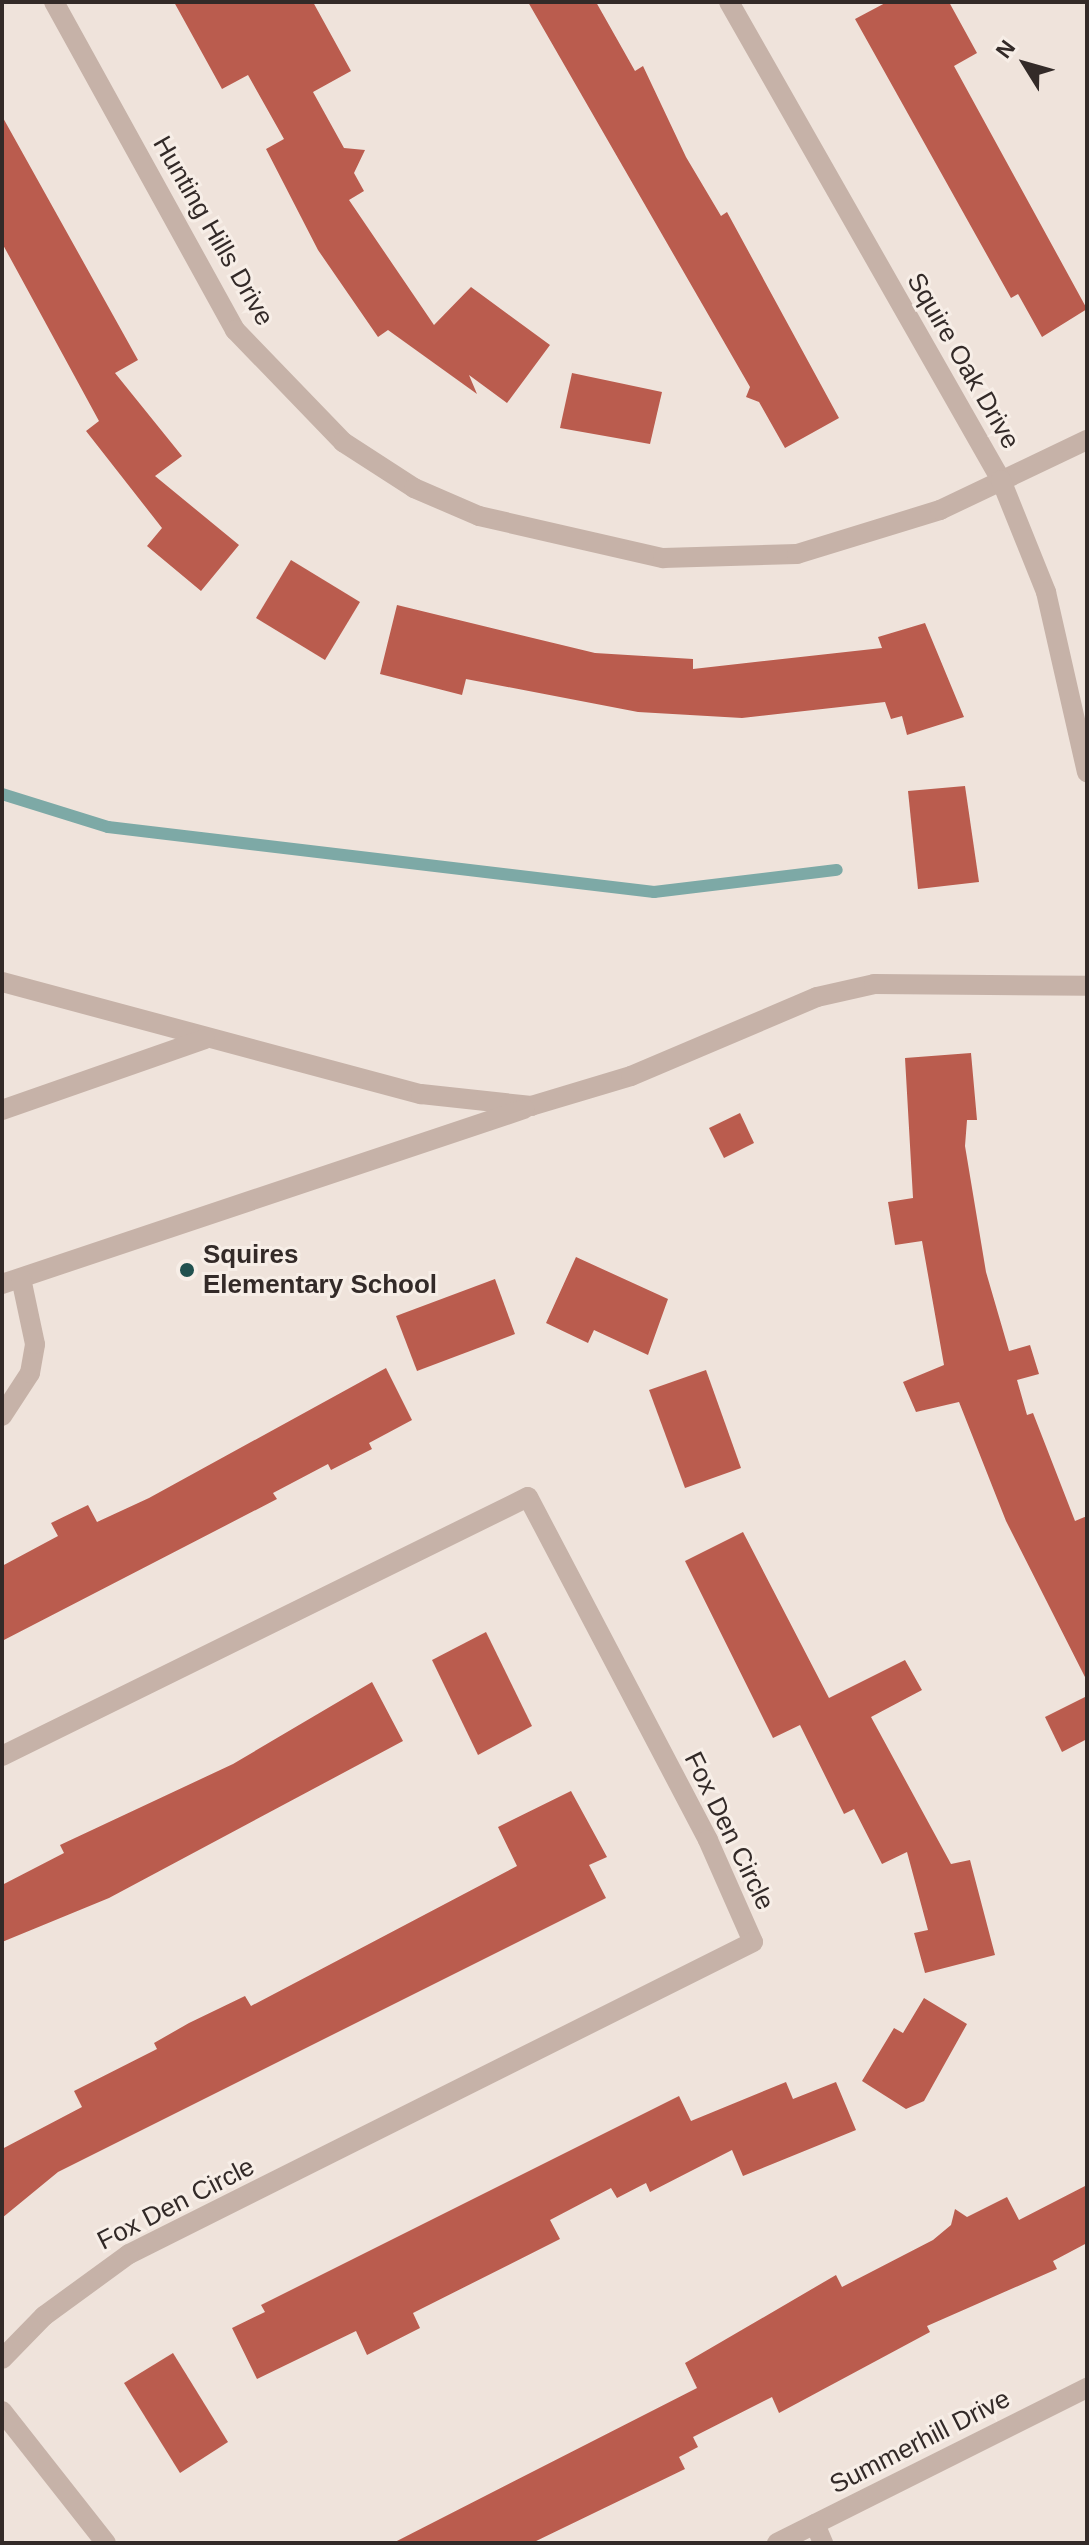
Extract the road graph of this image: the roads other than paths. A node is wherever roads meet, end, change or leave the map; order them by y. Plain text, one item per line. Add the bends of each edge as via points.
1 (54, 2) edge
2 (729, 2) edge
3 (1087, 440) edge
4 (1001, 480) junction
5 (1087, 772) edge
6 (2, 982) edge
7 (1087, 986) edge
8 (205, 1039) junction
9 (531, 1106) junction
10 (2, 1110) edge
11 (12, 1281) edge
12 (2, 1416) edge
13 (2, 1756) edge
14 (2, 2359) edge
15 (1087, 2388) edge
16 (2, 2411) edge
17 (819, 2534) edge
18 (106, 2543) edge
19 (777, 2543) edge

1 - 4 street, Hunting Hills Drive via 235,330 343,442 414,488 479,516 601,549 734,560 875,533
2 - 4 street, Squire Oak Drive
3 - 4 street, Hunting Hills Drive
4 - 5 street, Squire Oak Drive via 1046,592
6 - 8 street
7 - 9 street via 874,984 817,997 631,1076
8 - 9 street via 421,1094
8 - 10 street
9 - 11 street
11 - 12 street via 35,1344 30,1373
13 - 14 street, Fox Den Circle via 528,1497 708,1840 753,1942 129,2254 44,2316
15 - 17 street, Summerhill Drive
16 - 18 street
17 - 19 street, Summerhill Drive

